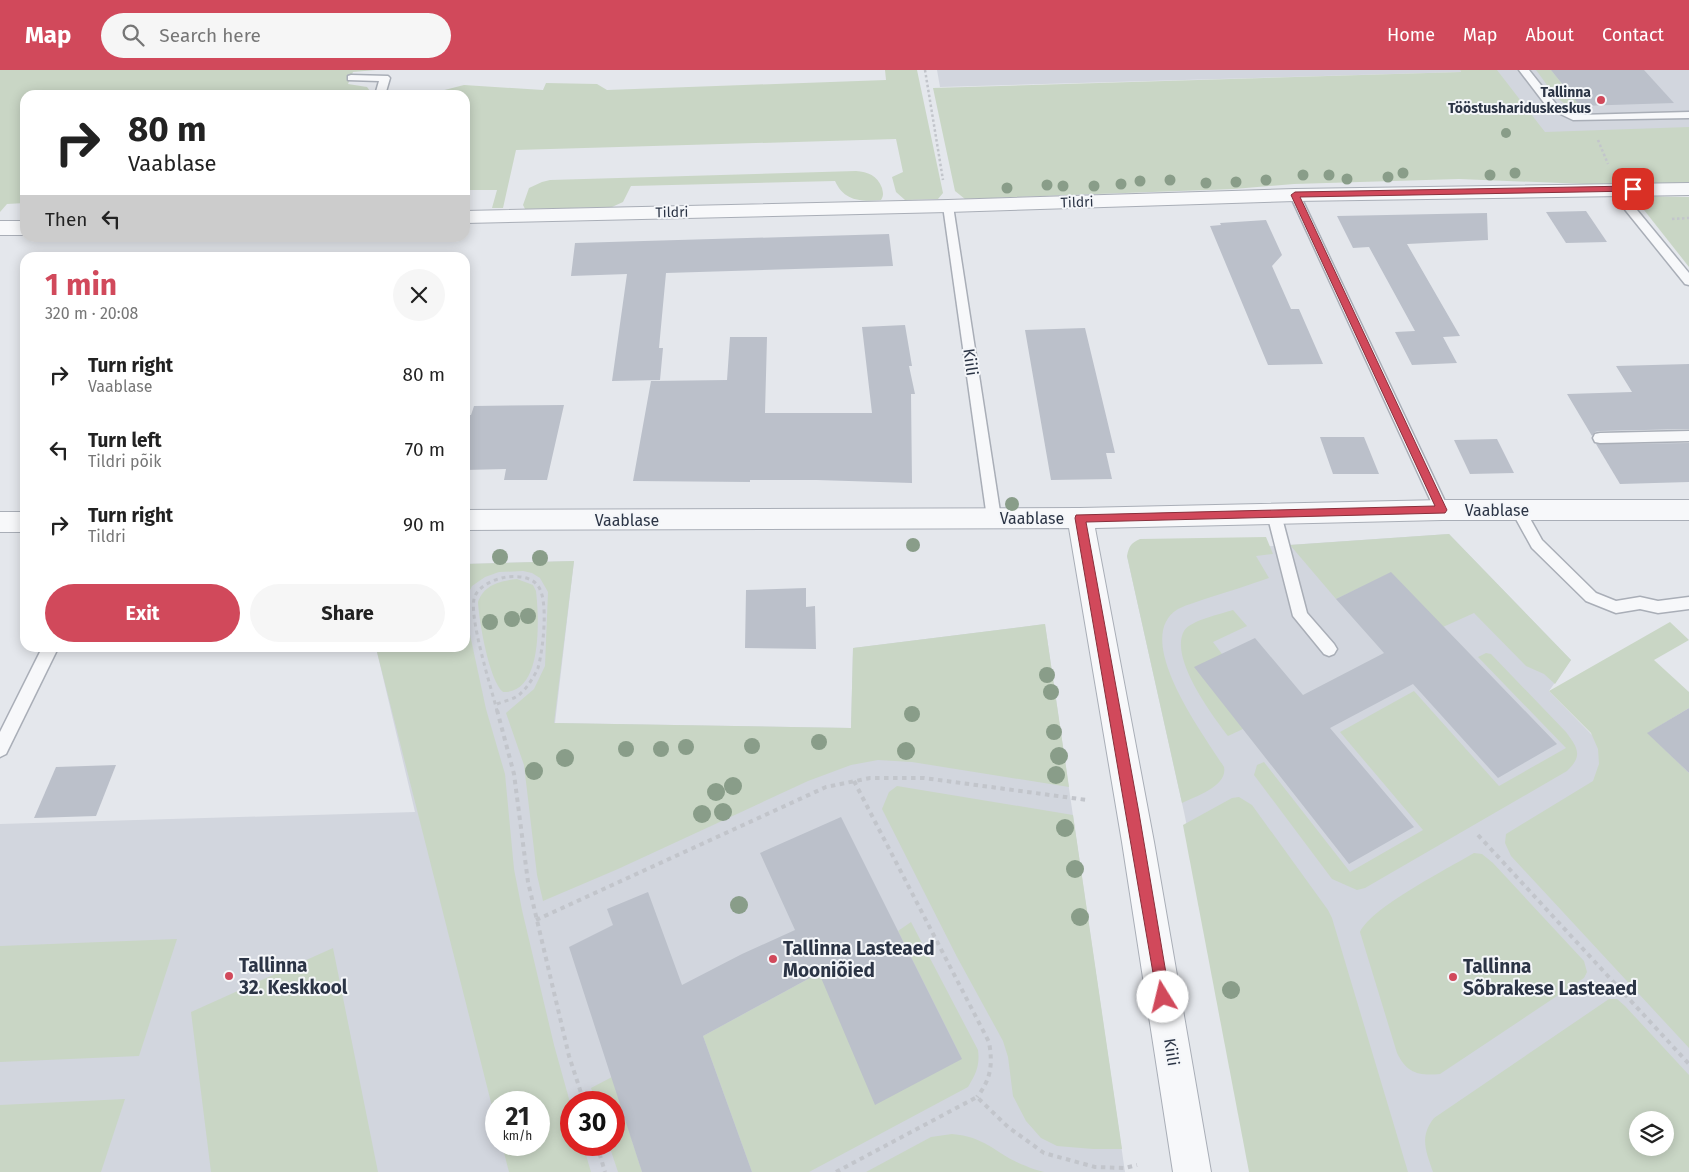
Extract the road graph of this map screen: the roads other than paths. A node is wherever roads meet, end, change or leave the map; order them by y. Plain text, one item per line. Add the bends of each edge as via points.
1 (1524, 70) edge
2 (351, 78) dead end
3 (381, 90) edge
4 (1689, 115) edge
5 (1614, 189) junction
6 (1689, 189) edge
7 (1295, 195) junction
8 (948, 206) junction
9 (470, 217) edge
10 (0, 228) edge
11 (20, 228) edge
12 (1689, 281) edge
13 (1689, 436) edge
14 (1600, 438) dead end
15 (1442, 510) junction
16 (1518, 510) junction
17 (1689, 510) edge
18 (1274, 514) junction
19 (994, 518) junction
20 (1080, 518) junction
21 (470, 520) edge
22 (0, 522) edge
23 (20, 522) edge
24 (1689, 603) edge
25 (1330, 649) dead end
26 (48, 652) edge
27 (0, 749) edge
28 (1192, 1172) edge

1 - 4 lane via 1552,106 1577,118
2 - 3 lane via 385,78
5 - 6 street, Tildri
5 - 7 street, Tildri
5 - 12 lane
7 - 8 street, Tildri
7 - 15 lane
8 - 9 street, Tildri
8 - 19 lane, Kiili
10 - 11 street
13 - 14 lane
15 - 16 street, Vaablase
15 - 18 street, Vaablase
16 - 17 street, Vaablase
16 - 24 lane via 1536,544 1591,597 1616,606 1640,603 1658,607
18 - 20 street, Vaablase
18 - 25 lane via 1300,616
19 - 20 street, Vaablase
19 - 21 street, Vaablase
20 - 28 street, Kiili
22 - 23 street
26 - 27 lane

